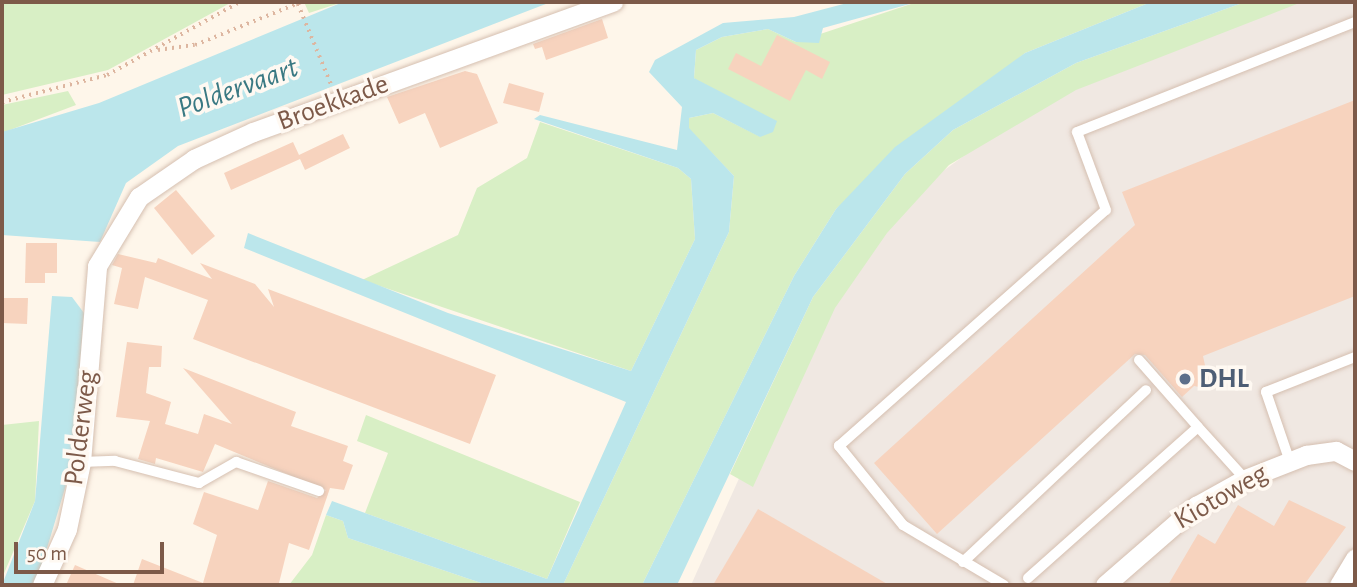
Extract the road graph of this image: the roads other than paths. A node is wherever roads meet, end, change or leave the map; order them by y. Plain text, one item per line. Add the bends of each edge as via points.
1 (613, 2) edge
2 (1355, 23) edge
3 (97, 266) joint
4 (1355, 357) edge
5 (1139, 360) dead end
6 (1146, 390) dead end
7 (1198, 427) junction
8 (1289, 459) junction
9 (1355, 461) edge
10 (81, 462) junction
11 (1245, 480) junction
12 (319, 491) dead end
13 (1355, 558) edge
14 (963, 562) junction
15 (1028, 578) dead end
16 (42, 585) edge
17 (1004, 585) edge
18 (1105, 585) edge
19 (1339, 585) edge

1 - 3 street, Broekkade via 194,159 139,197
2 - 14 lane via 1077,132 1106,210 839,446 903,525
3 - 10 street, Polderweg
4 - 8 lane via 1266,392
5 - 7 lane
6 - 14 lane
7 - 11 lane
7 - 15 lane
8 - 9 street, Kiotoweg via 1336,451
8 - 11 street, Kiotoweg
10 - 12 lane via 115,461 199,482 236,462
10 - 16 street, Polderweg via 66,530
11 - 18 street, Kiotoweg via 1196,506
13 - 19 street
14 - 17 lane

